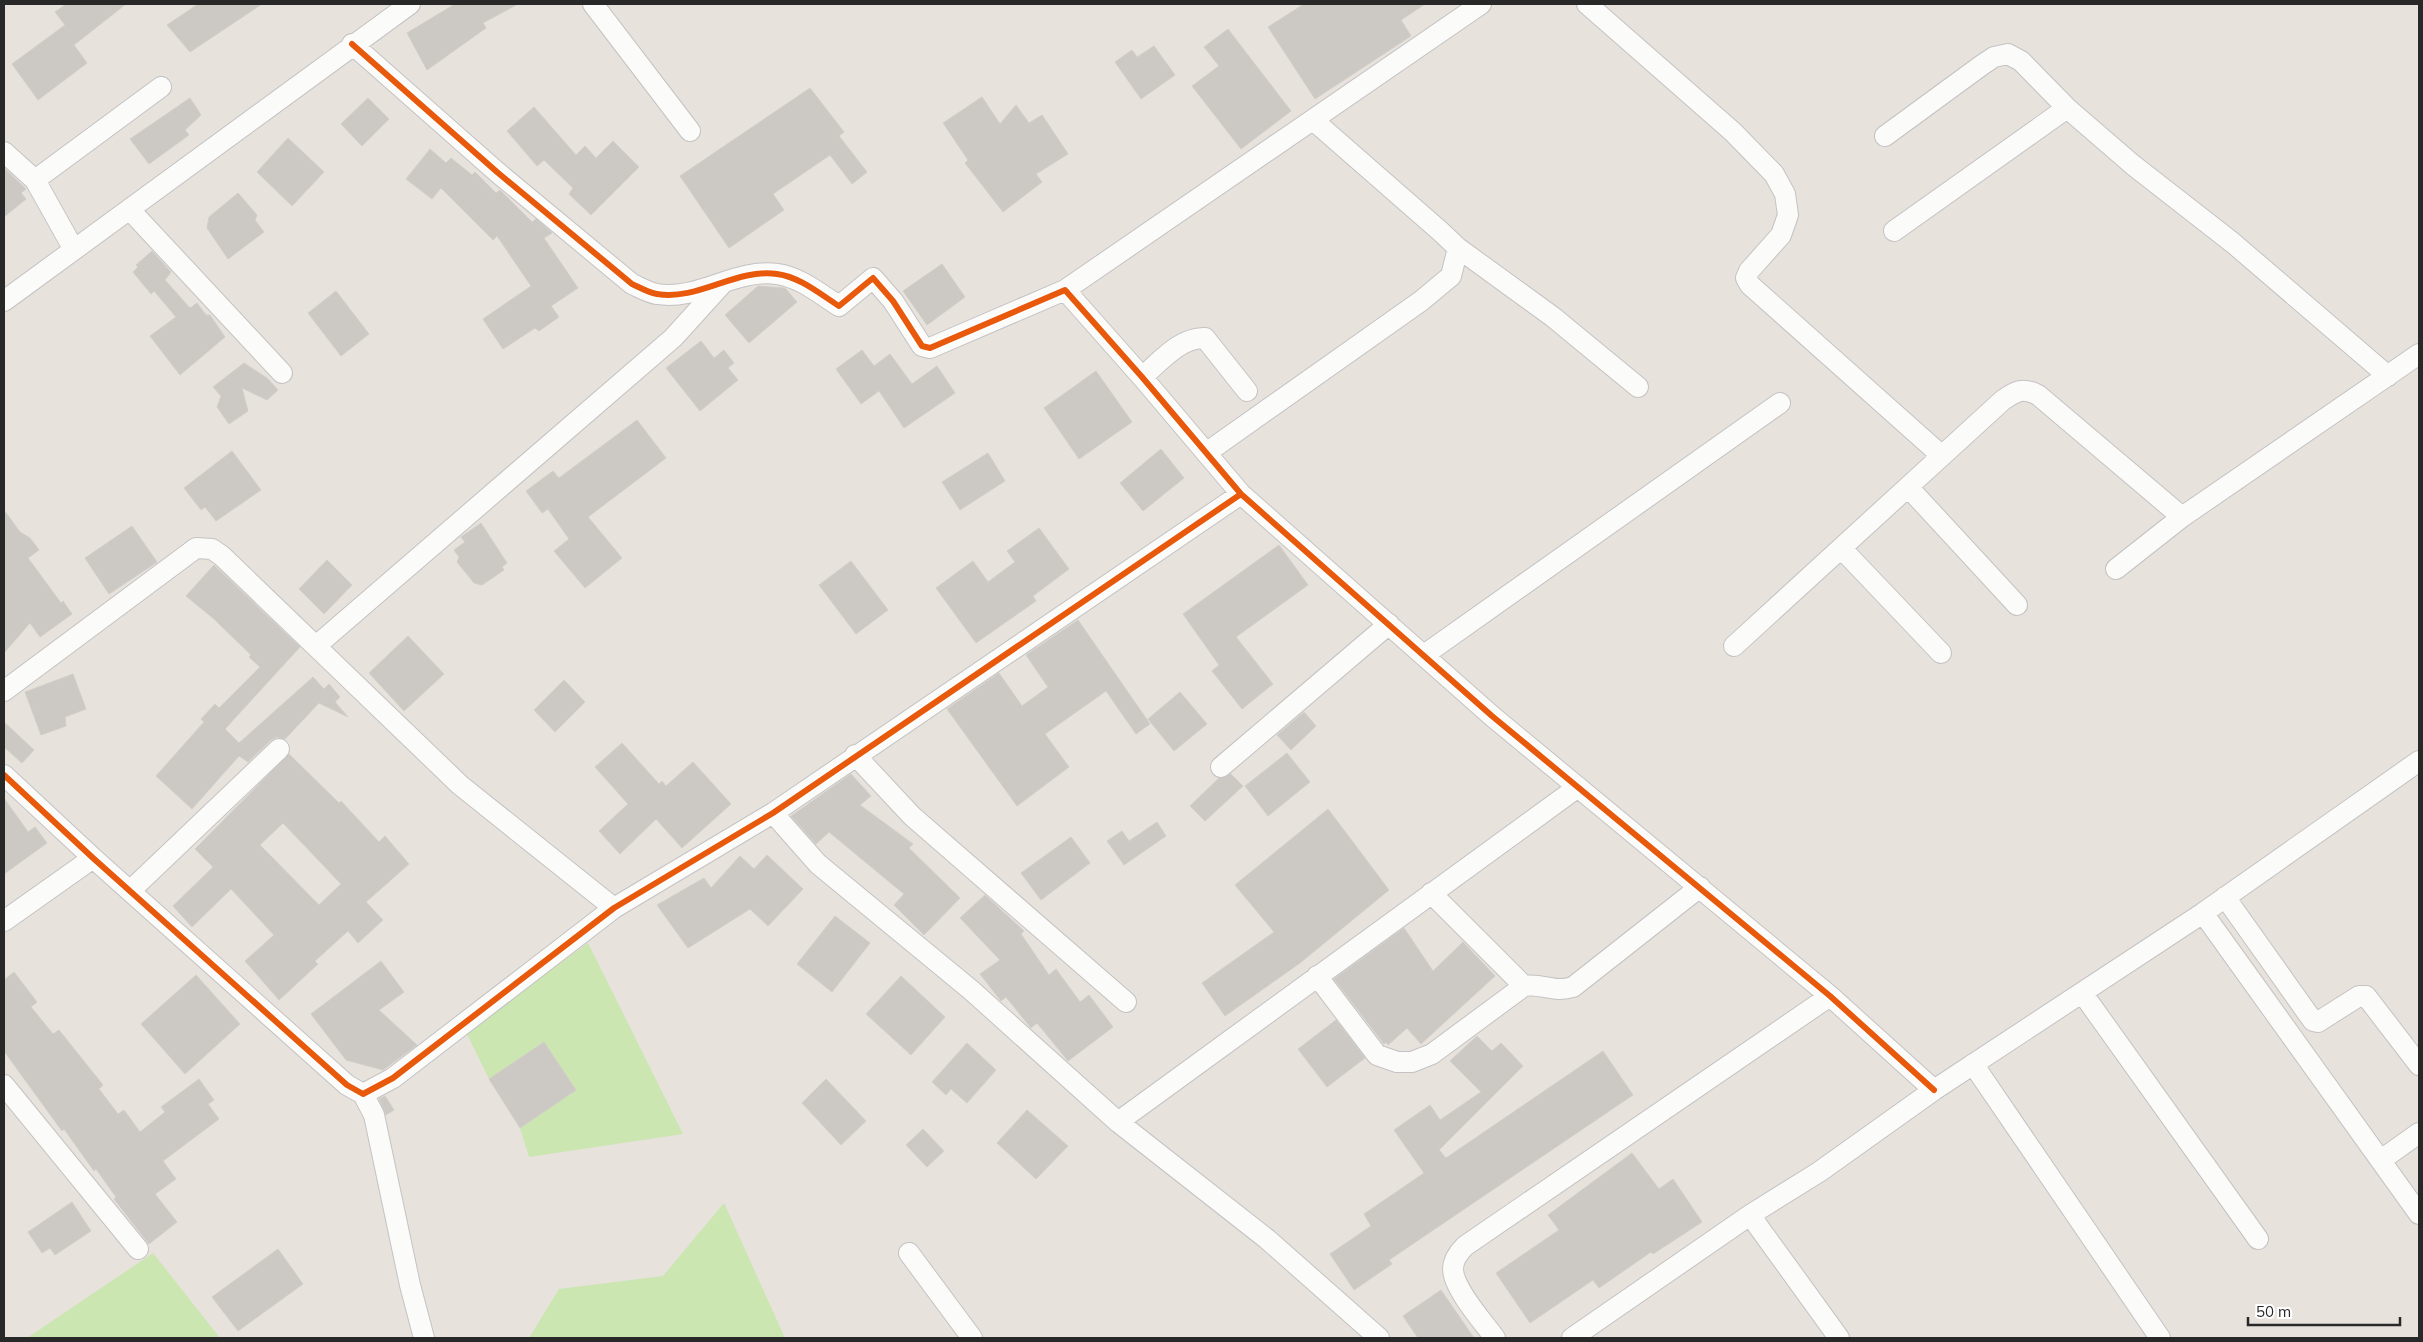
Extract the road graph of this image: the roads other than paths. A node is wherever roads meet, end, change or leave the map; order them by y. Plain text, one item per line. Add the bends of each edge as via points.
1 (410, 4) edge
2 (593, 4) edge
3 (1481, 4) edge
4 (1587, 4) edge
5 (352, 44) junction
6 (161, 87) dead end
7 (2067, 108) junction
8 (1313, 120) junction
9 (690, 131) dead end
10 (1885, 136) dead end
11 (4, 152) edge
12 (35, 180) junction
13 (130, 210) junction
14 (1894, 231) dead end
15 (74, 248) junction
16 (1458, 248) junction
17 (722, 284) junction
18 (1065, 290) junction
19 (4, 301) edge
20 (2419, 354) edge
21 (282, 374) dead end
22 (1142, 376) junction
23 (2388, 376) junction
24 (1638, 388) dead end
25 (1247, 391) dead end
26 (1780, 403) dead end
27 (1206, 453) junction
28 (1942, 456) junction
29 (1908, 487) junction
30 (1241, 494) junction
31 (2182, 517) junction
32 (1841, 548) junction
33 (2116, 569) dead end
34 (2017, 605) dead end
35 (1389, 624) junction
36 (316, 646) junction
37 (1734, 646) dead end
38 (1941, 652) dead end
39 (1424, 655) junction
40 (4, 691) edge
41 (279, 749) dead end
42 (855, 755) junction
43 (2419, 761) edge
44 (1221, 767) dead end
45 (4, 774) edge
46 (1578, 787) junction
47 (773, 813) junction
48 (93, 858) junction
49 (1700, 887) junction
50 (130, 891) junction
51 (1431, 893) junction
52 (2226, 897) junction
53 (614, 908) junction
54 (2203, 913) junction
55 (4, 921) edge
56 (1316, 976) junction
57 (1524, 986) junction
58 (2083, 994) junction
59 (1830, 996) junction
60 (1126, 1002) dead end
61 (1973, 1064) junction
62 (2419, 1064) edge
63 (4, 1085) edge
64 (1934, 1090) junction
65 (363, 1094) junction
66 (1118, 1122) junction
67 (2419, 1133) edge
68 (2381, 1160) junction
69 (2419, 1214) edge
70 (1750, 1215) junction
71 (2258, 1239) dead end
72 (138, 1248) dead end
73 (908, 1253) dead end
74 (424, 1338) edge
75 (972, 1338) edge
76 (1379, 1338) edge
77 (1495, 1338) edge
78 (1572, 1338) edge
79 (1839, 1338) edge
80 (2160, 1338) edge

1 - 5 street
2 - 9 street
3 - 8 street
4 - 28 street via 1734,132 1774,174 1785,194 1788,215 1781,235 1746,278 1750,285
5 - 13 street
5 - 17 street via 497,172 632,284 656,294 683,294
6 - 12 street
7 - 10 street via 2020,61 2008,54 1994,57
7 - 14 street
7 - 23 street via 2162,189 2233,242
8 - 16 street
8 - 18 street
11 - 12 street
12 - 15 street
13 - 15 street
13 - 21 street
15 - 19 street
16 - 24 street via 1553,317
16 - 27 street via 1451,276 1421,301
17 - 18 street via 759,273 779,274 798,280 838,306 873,278 893,301 922,346 930,348
17 - 36 street via 673,338
18 - 22 street
20 - 23 street
22 - 25 street via 1184,342 1205,338
22 - 27 street
23 - 31 street
26 - 39 street
27 - 30 street
28 - 29 street
28 - 31 street via 2003,400 2016,391 2027,389
29 - 32 street
29 - 34 street
30 - 35 street
30 - 42 street
31 - 33 street
32 - 37 street
32 - 38 street
35 - 39 street
35 - 44 street
36 - 40 street via 222,556 205,547 196,548
36 - 53 street via 460,786
39 - 46 street
41 - 50 street
42 - 47 street
42 - 60 street via 912,816
43 - 52 street
45 - 48 street
46 - 49 street
46 - 51 street
47 - 53 street
47 - 66 street via 818,864 971,990
48 - 50 street
48 - 55 street
49 - 57 street via 1573,987 1561,991 1538,983
49 - 59 street
50 - 65 street via 346,1085
51 - 56 street
51 - 57 street
52 - 54 street
52 - 62 street via 2313,1021 2318,1022 2359,996 2366,996
53 - 65 street via 393,1078
54 - 58 street
54 - 68 street
56 - 57 street via 1378,1054 1397,1062 1412,1062 1432,1054
56 - 66 street
58 - 61 street
58 - 71 street
59 - 64 street
59 - 77 street via 1465,1246 1452,1267 1454,1280
61 - 64 street
61 - 80 street
63 - 72 street
64 - 70 street via 1819,1172
65 - 74 street via 374,1115
66 - 76 street via 1267,1239
67 - 68 street
68 - 69 street
70 - 78 street
70 - 79 street
73 - 75 street

